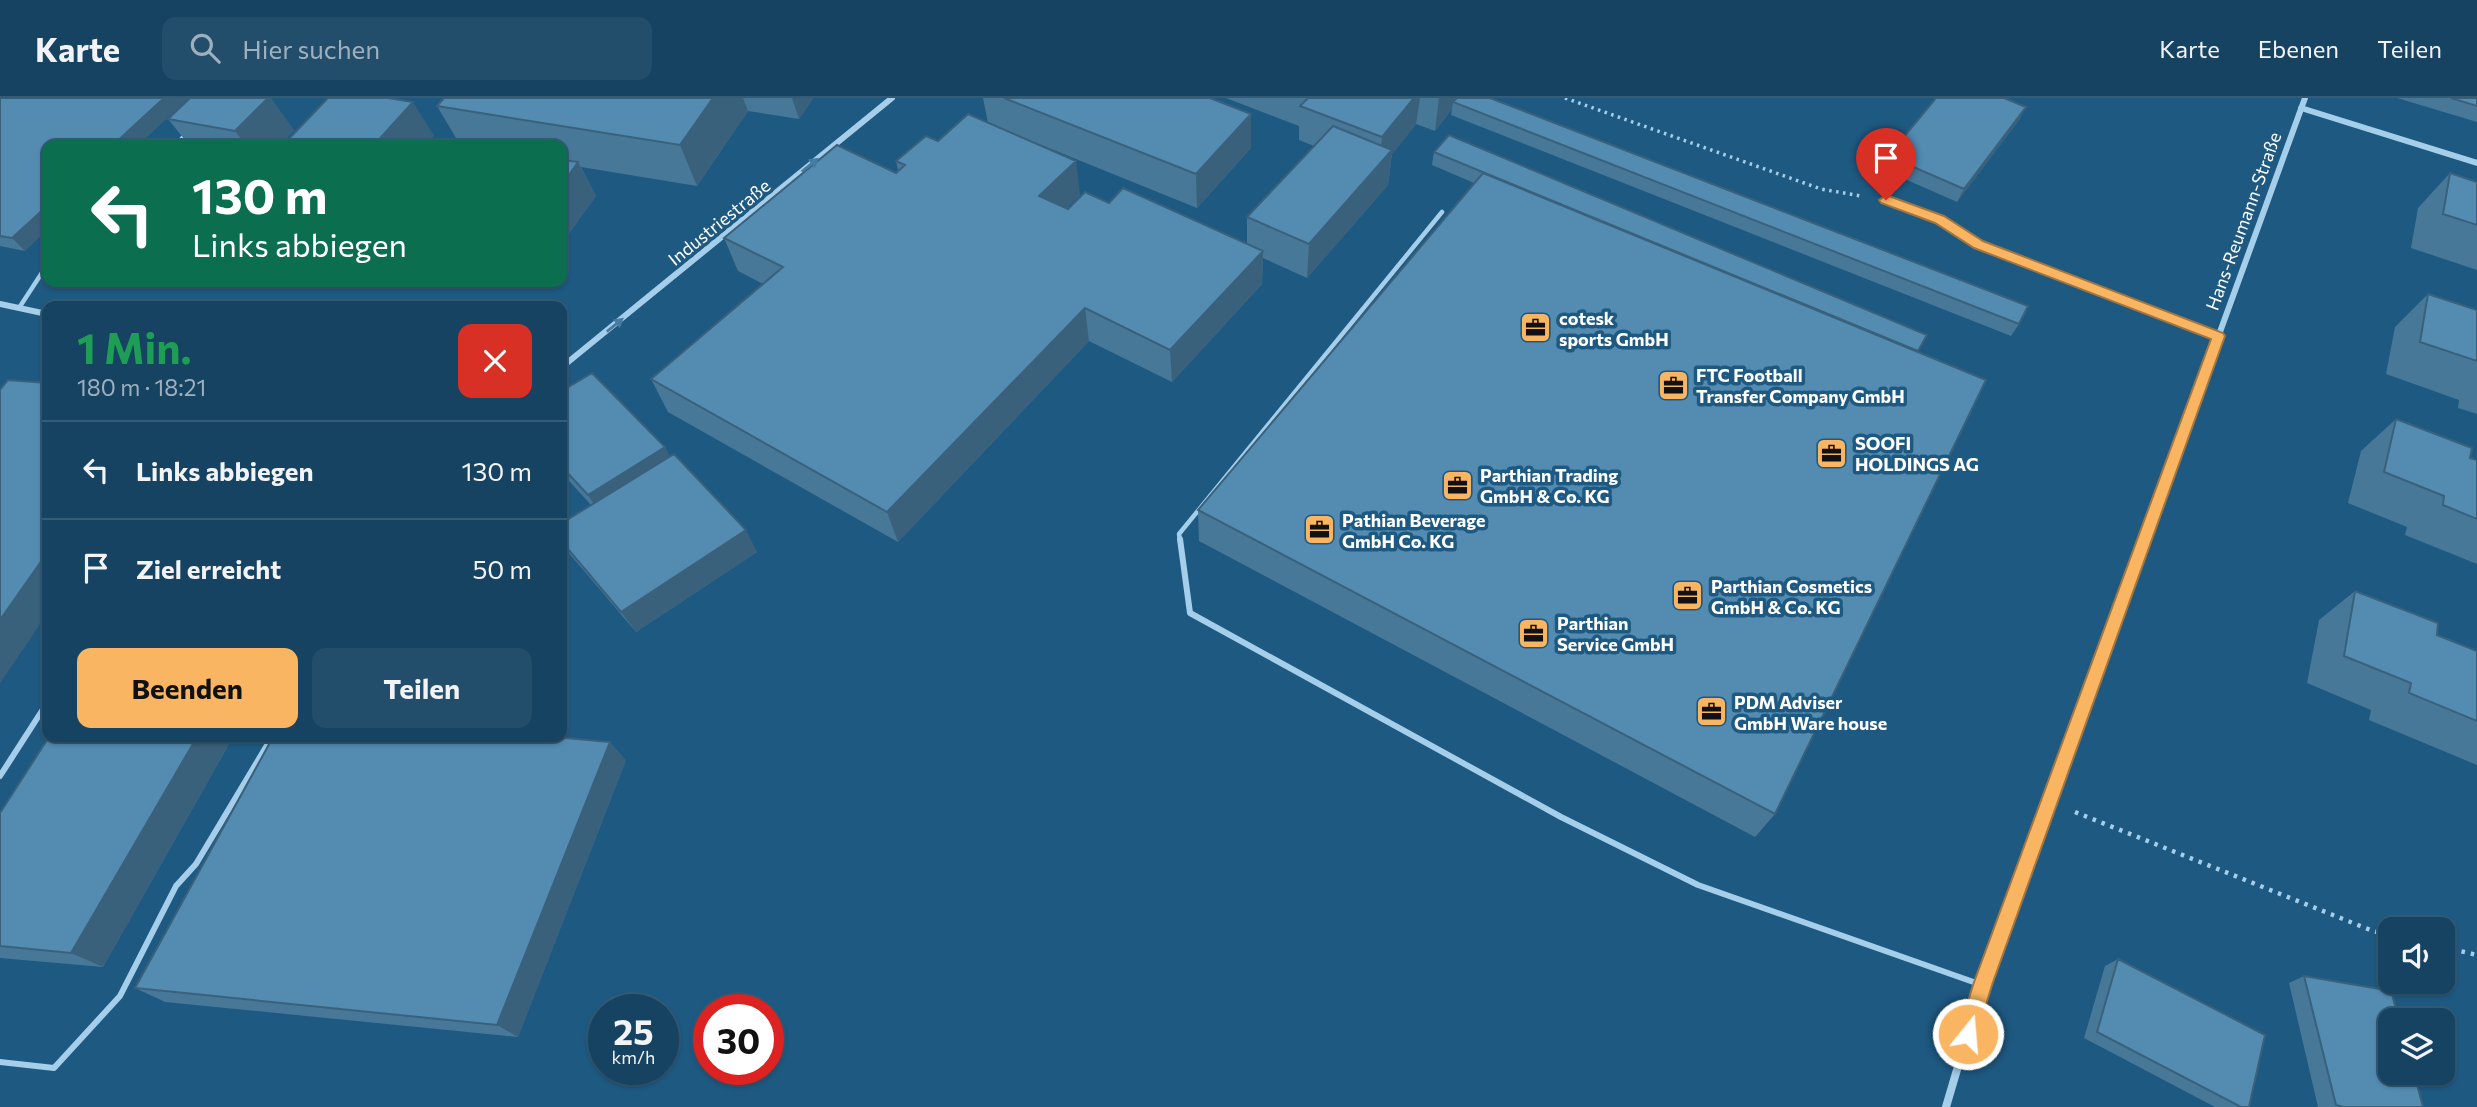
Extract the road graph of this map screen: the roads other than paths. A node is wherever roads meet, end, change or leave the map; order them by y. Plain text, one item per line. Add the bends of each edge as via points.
1 (892, 98) edge
2 (2305, 98) edge
3 (2301, 107) junction
4 (193, 129) edge
5 (181, 140) edge
6 (2477, 163) edge
7 (1886, 200) road end
8 (1442, 212) dead end
9 (42, 271) edge
10 (0, 304) edge
11 (19, 308) junction
12 (42, 313) edge
13 (2218, 336) junction
14 (567, 363) edge
15 (42, 711) edge
16 (269, 742) edge
17 (0, 776) edge
18 (1982, 985) junction
19 (0, 1062) edge
20 (1946, 1107) edge

14 -> 1 street, Industriestraße
2 - 3 street, Hans-Reumann-Straße
3 - 6 street
3 - 13 street, Hans-Reumann-Straße
4 - 5 lane
7 - 13 lane via 1939,219 1978,245
8 - 18 lane via 1179,534 1189,613 1561,817 1698,884
9 - 11 lane
10 - 11 street
11 - 12 street
13 - 18 street, Hans-Reumann-Straße
15 - 17 lane
16 - 19 lane via 196,864 176,886 120,996 54,1069
18 - 20 street, Hans-Reumann-Straße

